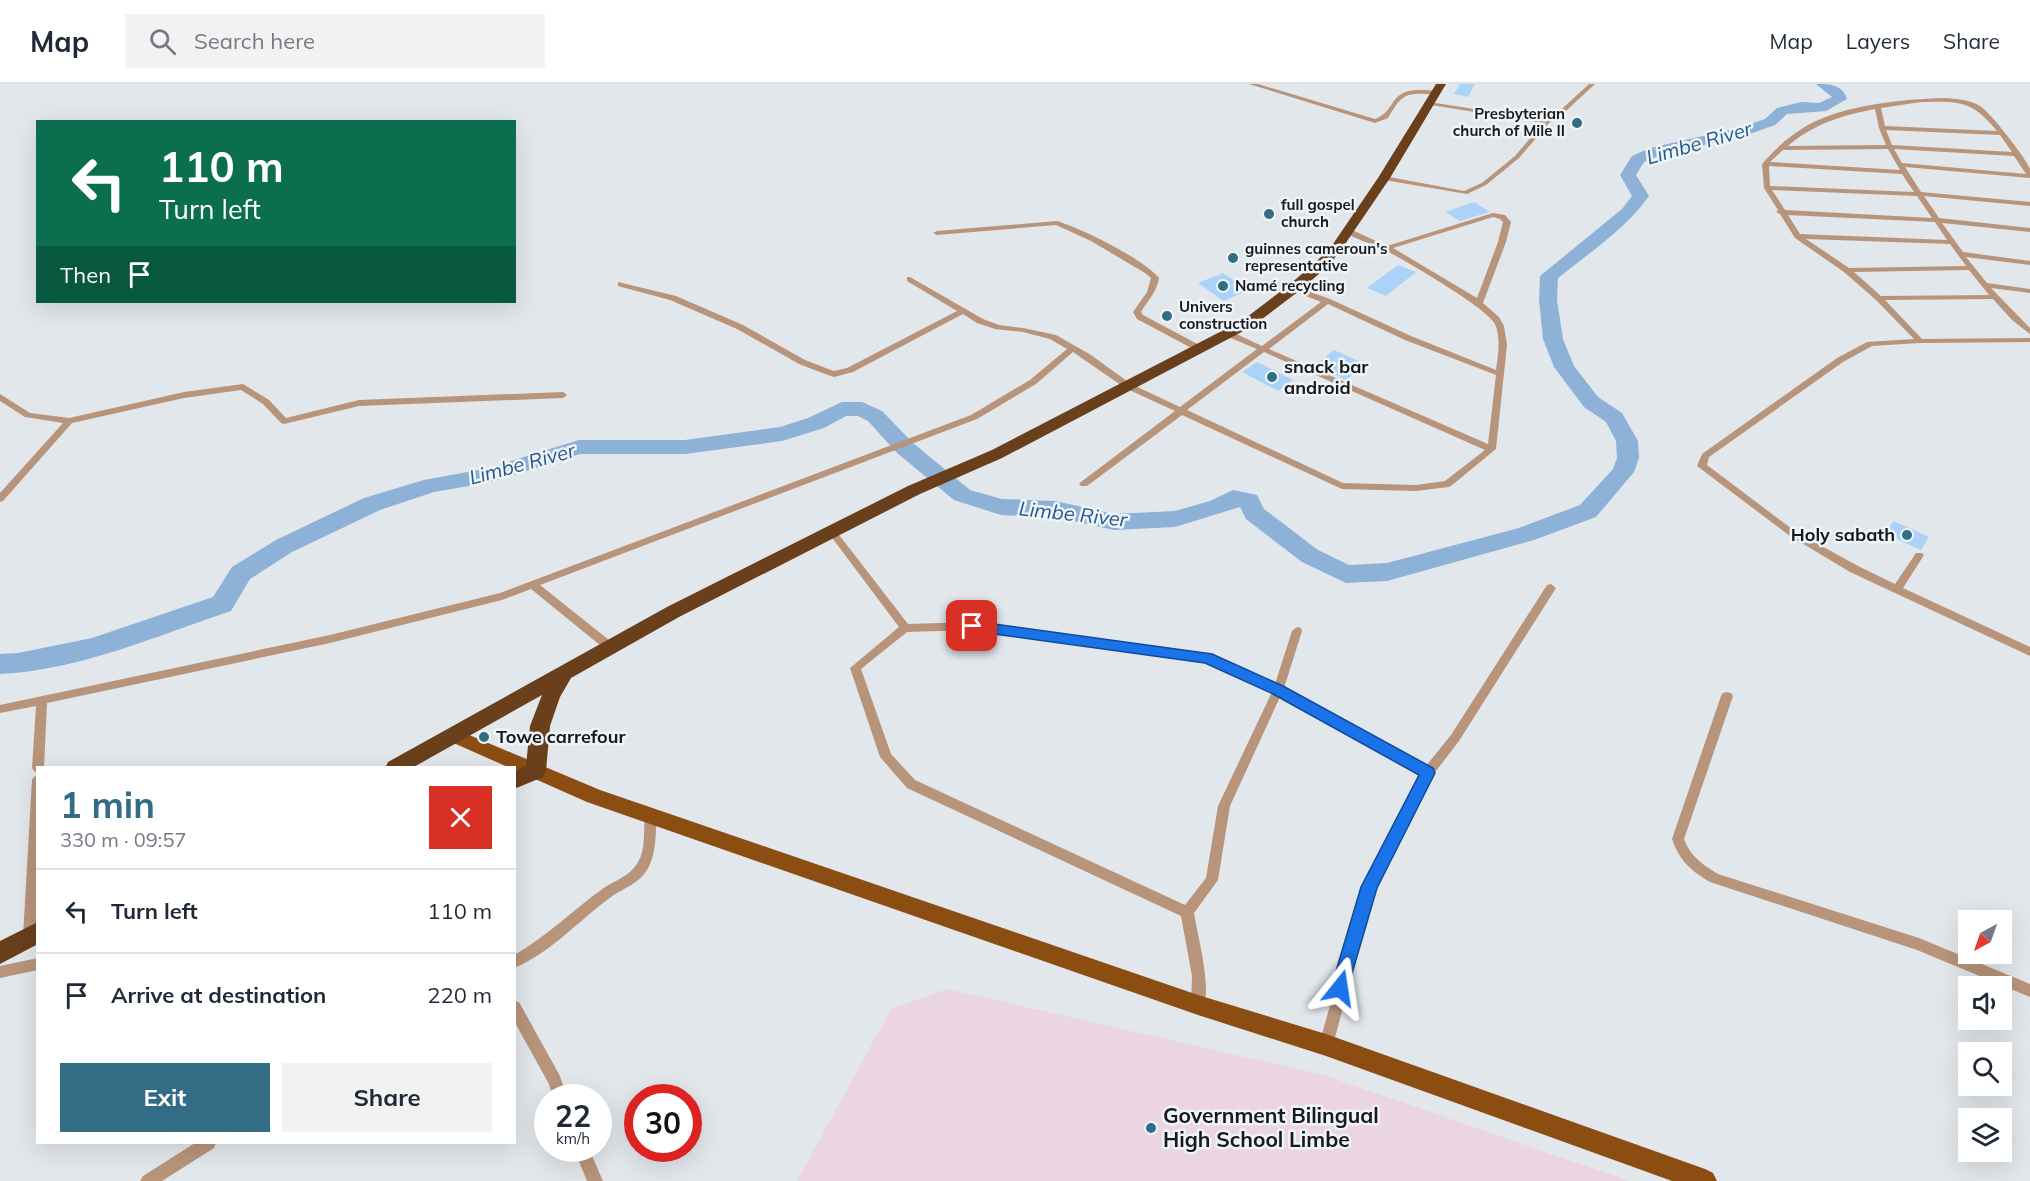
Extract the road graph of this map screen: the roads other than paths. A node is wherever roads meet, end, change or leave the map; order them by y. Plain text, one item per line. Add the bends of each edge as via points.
1 (1252, 84) edge
2 (1592, 84) edge
3 (1436, 93) edge
4 (1878, 106) junction
5 (1547, 122) junction
6 (1882, 128) junction
7 (2000, 133) junction
8 (1890, 147) junction
9 (1780, 148) junction
10 (2015, 154) junction
11 (1765, 164) junction
12 (1903, 168) junction
13 (2030, 175) edge
14 (1384, 178) junction
15 (1767, 188) junction
16 (1920, 194) junction
17 (2030, 204) edge
18 (1780, 212) junction
19 (1937, 220) junction
20 (2030, 230) edge
21 (1349, 232) junction
22 (937, 233) dead end
23 (1798, 236) junction
24 (1951, 242) junction
25 (1387, 248) junction
26 (1962, 254) junction
27 (2030, 263) edge
28 (1972, 268) junction
29 (1847, 270) junction
30 (910, 279) dead end
31 (621, 285) dead end
32 (1984, 285) junction
33 (1294, 288) junction
34 (2030, 291) edge
35 (1994, 297) junction
36 (1879, 298) junction
37 (1327, 301) junction
38 (1479, 303) junction
39 (963, 311) junction
40 (2030, 332) edge
41 (1229, 334) junction
42 (2030, 340) edge
43 (1920, 341) junction
44 (1073, 348) junction
45 (1200, 349) junction
46 (1263, 349) junction
47 (1500, 374) junction
48 (1128, 386) junction
49 (563, 395) dead end
50 (0, 397) edge
51 (1182, 411) junction
52 (69, 422) junction
53 (1492, 449) junction
54 (1084, 484) dead end
55 (0, 499) edge
56 (833, 533) junction
57 (1919, 555) dead end
58 (533, 585) junction
59 (1551, 588) dead end
60 (1897, 590) junction
61 (905, 628) junction
62 (1297, 631) dead end
63 (610, 647) junction
64 (2030, 652) edge
65 (564, 675) junction
66 (1278, 690) junction
67 (1727, 696) dead end
68 (42, 700) junction
69 (0, 709) edge
70 (455, 736) junction
71 (38, 766) edge
72 (399, 766) edge
73 (536, 771) junction
74 (1428, 773) junction
75 (516, 781) edge
76 (651, 816) junction
77 (36, 842) edge
78 (1187, 912) junction
79 (33, 934) edge
80 (0, 953) edge
81 (516, 961) edge
82 (36, 964) edge
83 (0, 972) edge
84 (2030, 991) edge
85 (1198, 1005) junction
86 (516, 1011) edge
87 (1326, 1045) junction
88 (556, 1084) edge
89 (207, 1144) edge
90 (587, 1162) edge
91 (148, 1181) edge
92 (595, 1181) edge
93 (1705, 1181) edge

1 - 3 street via 1376,121 1386,117 1395,99 1405,93
2 - 5 street
3 - 5 street
3 - 14 highway
4 - 6 street
4 - 7 street via 1966,102 1977,106
4 - 9 street via 1815,124
5 - 14 street via 1517,157 1484,184 1465,193
6 - 7 street
6 - 8 street
7 - 10 street
8 - 9 street
8 - 10 street
8 - 12 street
9 - 11 street
10 - 13 street
11 - 12 street
11 - 15 street
12 - 13 street
12 - 16 street
14 - 21 highway
15 - 16 street
15 - 18 street
16 - 17 street
16 - 19 street
18 - 19 street
18 - 23 street
19 - 20 street
19 - 24 street
21 - 25 street
21 - 33 highway via 1322,264
22 - 45 street via 1047,223 1074,228 1149,271 1155,286 1137,312 1140,317
23 - 24 street
23 - 29 street
24 - 26 street
25 - 38 street
25 - 38 street via 1493,215 1505,219 1502,242
26 - 27 street
26 - 28 street
28 - 29 street
28 - 32 street
29 - 36 street
30 - 39 street
31 - 39 street via 673,298 834,374 850,370
32 - 34 street
32 - 35 street
33 - 37 street
33 - 41 highway
35 - 36 street
35 - 40 street
36 - 43 street
37 - 46 street
37 - 47 street
38 - 47 street via 1500,326
39 - 44 street via 980,321 1036,333
41 - 45 highway
41 - 46 street
42 - 43 street
43 - 60 street via 1870,344 1853,351 1705,456 1702,462 1706,471 1793,534
44 - 48 street
44 - 58 street via 1033,382 974,417
45 - 48 highway
46 - 51 street
46 - 53 street
47 - 53 street
48 - 51 street
48 - 56 highway
49 - 52 street via 359,403 284,421 267,402 243,387 184,395
50 - 52 street via 28,415
51 - 53 street via 1330,481 1352,487 1416,488 1448,483
51 - 54 street
52 - 55 street
56 - 61 street
56 - 63 highway
57 - 60 street
58 - 63 street
58 - 68 street via 330,639
59 - 74 street via 1455,738
60 - 64 street
61 - 66 street via 972,626 1207,657
61 - 78 street via 855,668 886,757 911,784
62 - 66 street
63 - 65 highway
65 - 70 highway
65 - 73 highway via 551,695 540,726
66 - 74 street
66 - 78 street via 1224,806 1212,880
67 - 84 street via 1678,839 1694,867 1714,878 1919,944
68 - 69 street
68 - 71 street
70 - 72 highway
70 - 73 main road
73 - 75 highway
73 - 76 main road
74 - 87 street via 1369,887
76 - 81 street via 643,866 634,877 609,891 536,950
76 - 85 main road
77 - 79 street
78 - 85 street via 1199,976
79 - 80 highway
82 - 83 street
85 - 87 main road
86 - 88 street
87 - 93 main road
89 - 91 street
90 - 92 street

